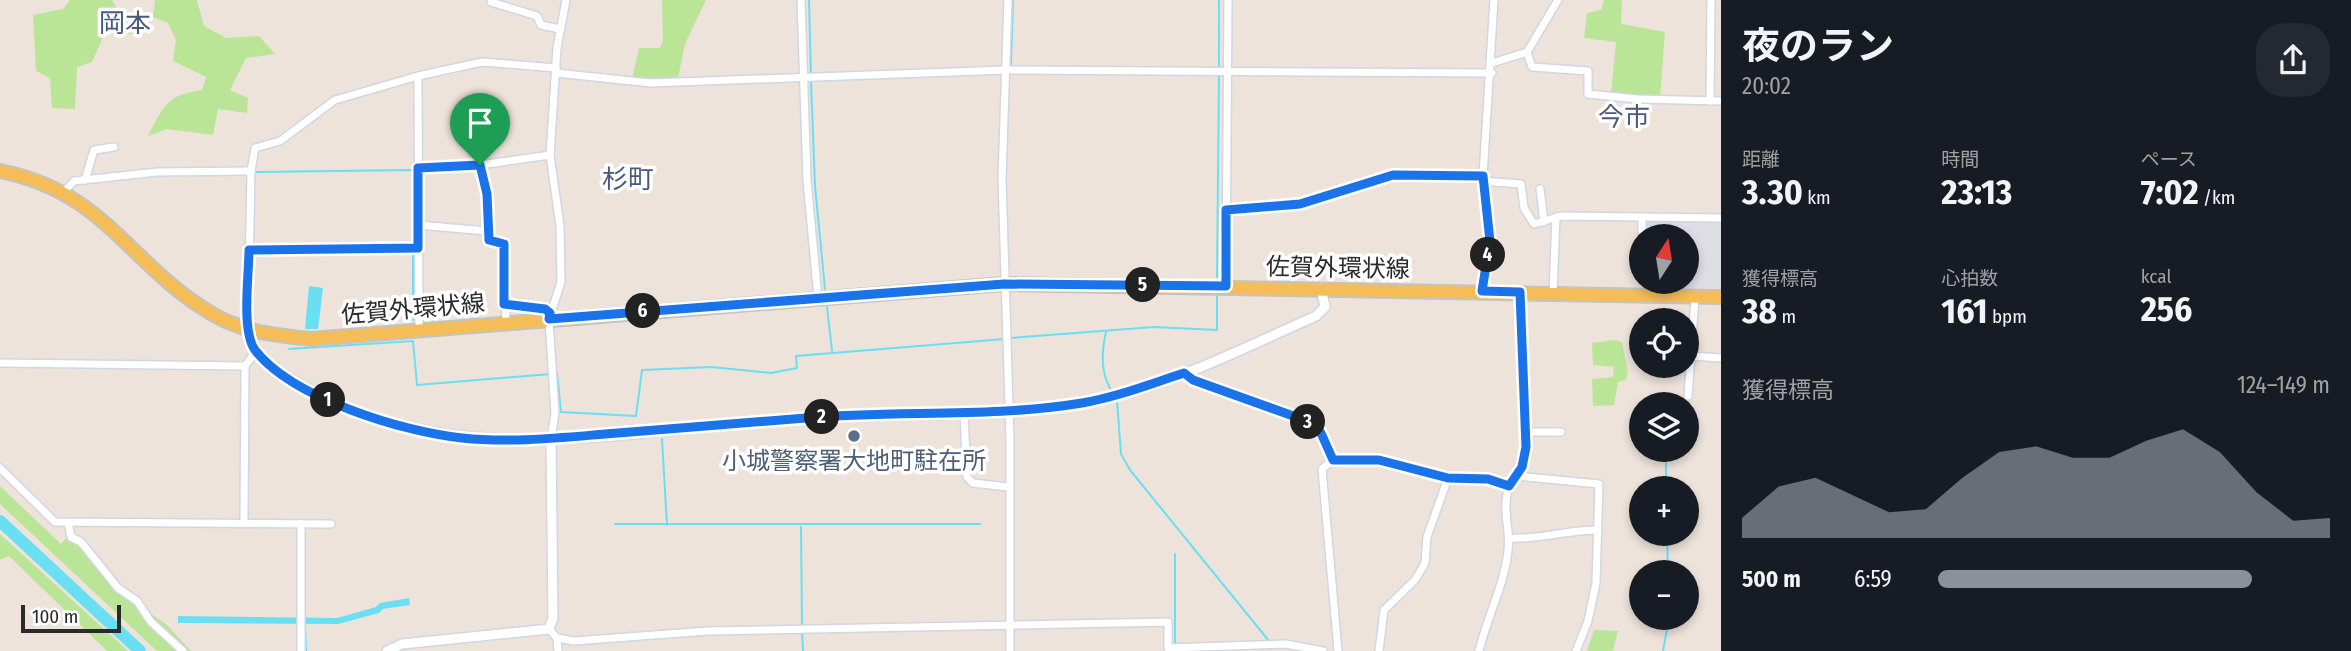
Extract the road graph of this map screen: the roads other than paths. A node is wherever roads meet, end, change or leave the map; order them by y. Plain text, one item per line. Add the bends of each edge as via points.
1 (566, 0) edge
2 (801, 0) edge
3 (1008, 0) edge
4 (1228, 0) edge
5 (1494, 0) edge
6 (1558, 0) edge
7 (1711, 0) edge
8 (491, 2) dead end
9 (560, 29) junction
10 (1527, 52) junction
11 (1492, 63) junction
12 (1006, 70) junction
13 (556, 71) junction
14 (1229, 71) junction
15 (1492, 74) junction
16 (418, 76) junction
17 (804, 78) junction
18 (1710, 101) junction
19 (1721, 101) edge
20 (114, 147) dead end
21 (550, 155) junction
22 (480, 165) junction
23 (418, 168) junction
24 (251, 171) junction
25 (0, 172) edge
26 (1483, 178) junction
27 (85, 180) junction
28 (1540, 189) dead end
29 (64, 192) junction
30 (1226, 210) junction
31 (1556, 217) junction
32 (1642, 217) junction
33 (1721, 218) edge
34 (1544, 222) junction
35 (1642, 224) edge
36 (418, 225) junction
37 (487, 231) junction
38 (418, 248) junction
39 (249, 250) junction
40 (1004, 284) junction
41 (1226, 286) junction
42 (1321, 288) junction
43 (1482, 291) junction
44 (1520, 292) junction
45 (1553, 293) junction
46 (1721, 297) edge
47 (818, 298) junction
48 (1695, 298) junction
49 (504, 304) junction
50 (1694, 308) edge
51 (549, 316) junction
52 (506, 323) junction
53 (248, 330) junction
54 (419, 330) junction
55 (256, 351) junction
56 (1699, 357) edge
57 (1721, 358) edge
58 (0, 363) edge
59 (245, 366) junction
60 (1184, 373) junction
61 (1007, 411) junction
62 (964, 414) junction
63 (1527, 432) junction
64 (1561, 432) dead end
65 (551, 439) junction
66 (1333, 460) junction
67 (0, 468) edge
68 (1517, 476) junction
69 (1448, 478) junction
70 (1509, 486) junction
71 (1008, 487) junction
72 (68, 522) junction
73 (244, 522) junction
74 (301, 524) junction
75 (331, 524) dead end
76 (1597, 530) junction
77 (1509, 538) junction
78 (1011, 624) junction
79 (549, 629) junction
80 (558, 638) junction
81 (183, 651) edge
82 (301, 651) edge
83 (387, 651) edge
84 (558, 651) edge
85 (1010, 651) edge
86 (1323, 651) edge
87 (1338, 651) edge
88 (1380, 651) edge
89 (1479, 651) edge
90 (1576, 651) edge

1 - 9 street
2 - 17 street
3 - 12 street
4 - 14 street
5 - 11 street
6 - 10 street
7 - 18 street
8 - 9 street via 537,16 541,25
9 - 13 street
10 - 11 street
10 - 18 street via 1532,68 1588,71 1588,94
11 - 15 street
12 - 14 street
12 - 17 street
12 - 40 street
13 - 16 street via 482,62
13 - 17 street via 651,83
13 - 21 street
14 - 15 street
14 - 30 street
15 - 26 street
16 - 23 street
16 - 24 street via 323,106 280,141 254,148
17 - 47 street
18 - 19 street
20 - 27 street via 94,150
21 - 22 street
21 - 51 street via 561,282
22 - 23 street
22 - 37 street via 487,194
23 - 36 street
24 - 27 street via 157,172
24 - 39 street
25 - 29 main road, 佐賀外環状線
26 - 30 street via 1393,175 1300,204
26 - 34 street via 1521,184 1527,218 1534,224
26 - 43 street via 1490,241
27 - 29 street via 74,181
28 - 34 street
29 - 53 main road, 佐賀外環状線 via 96,213 178,291 211,314
30 - 41 street
31 - 32 street
31 - 34 street
31 - 45 street
32 - 33 street
32 - 35 street
36 - 37 street
36 - 38 street
37 - 49 street via 489,240 504,244
38 - 39 street
38 - 54 street
39 - 53 street
40 - 41 main road, 佐賀外環状線
40 - 47 main road, 佐賀外環状線
40 - 61 street
41 - 42 main road, 佐賀外環状線
42 - 43 main road, 佐賀外環状線
42 - 60 street via 1325,307 1316,316
43 - 44 main road, 佐賀外環状線
44 - 45 main road, 佐賀外環状線
44 - 63 street
45 - 48 main road, 佐賀外環状線
46 - 48 main road, 佐賀外環状線
47 - 51 main road, 佐賀外環状線
48 - 50 street
49 - 51 street via 545,309
49 - 52 street
51 - 52 main road, 佐賀外環状線
51 - 65 street via 555,413
52 - 54 main road, 佐賀外環状線
53 - 54 main road, 佐賀外環状線 via 311,339
53 - 55 street
55 - 59 street
55 - 65 street via 320,396 387,423 462,439
56 - 57 street
58 - 59 street
59 - 73 street
60 - 61 street via 1115,396
60 - 66 street via 1310,422 1321,433
61 - 62 street
61 - 71 street
62 - 65 street via 821,417
62 - 71 street via 967,477 973,483
63 - 64 street
63 - 68 street via 1525,457
65 - 79 street via 553,618
66 - 69 street via 1396,462
66 - 87 street via 1322,469
67 - 72 street via 55,522
68 - 70 street
68 - 76 street via 1599,484
69 - 70 street via 1488,479
69 - 88 street via 1427,537 1425,563 1415,580 1384,610
70 - 77 street via 1504,512
71 - 78 street
72 - 73 street
72 - 81 street via 71,537 81,542 118,588 137,601 151,622
73 - 74 street
74 - 75 street
74 - 82 street
76 - 77 street via 1571,530 1536,540
76 - 90 street via 1596,583
77 - 89 street via 1501,584
78 - 80 street
78 - 85 street
78 - 86 street via 1168,622 1168,648 1286,645
79 - 80 street
79 - 83 street via 402,644
80 - 84 street

